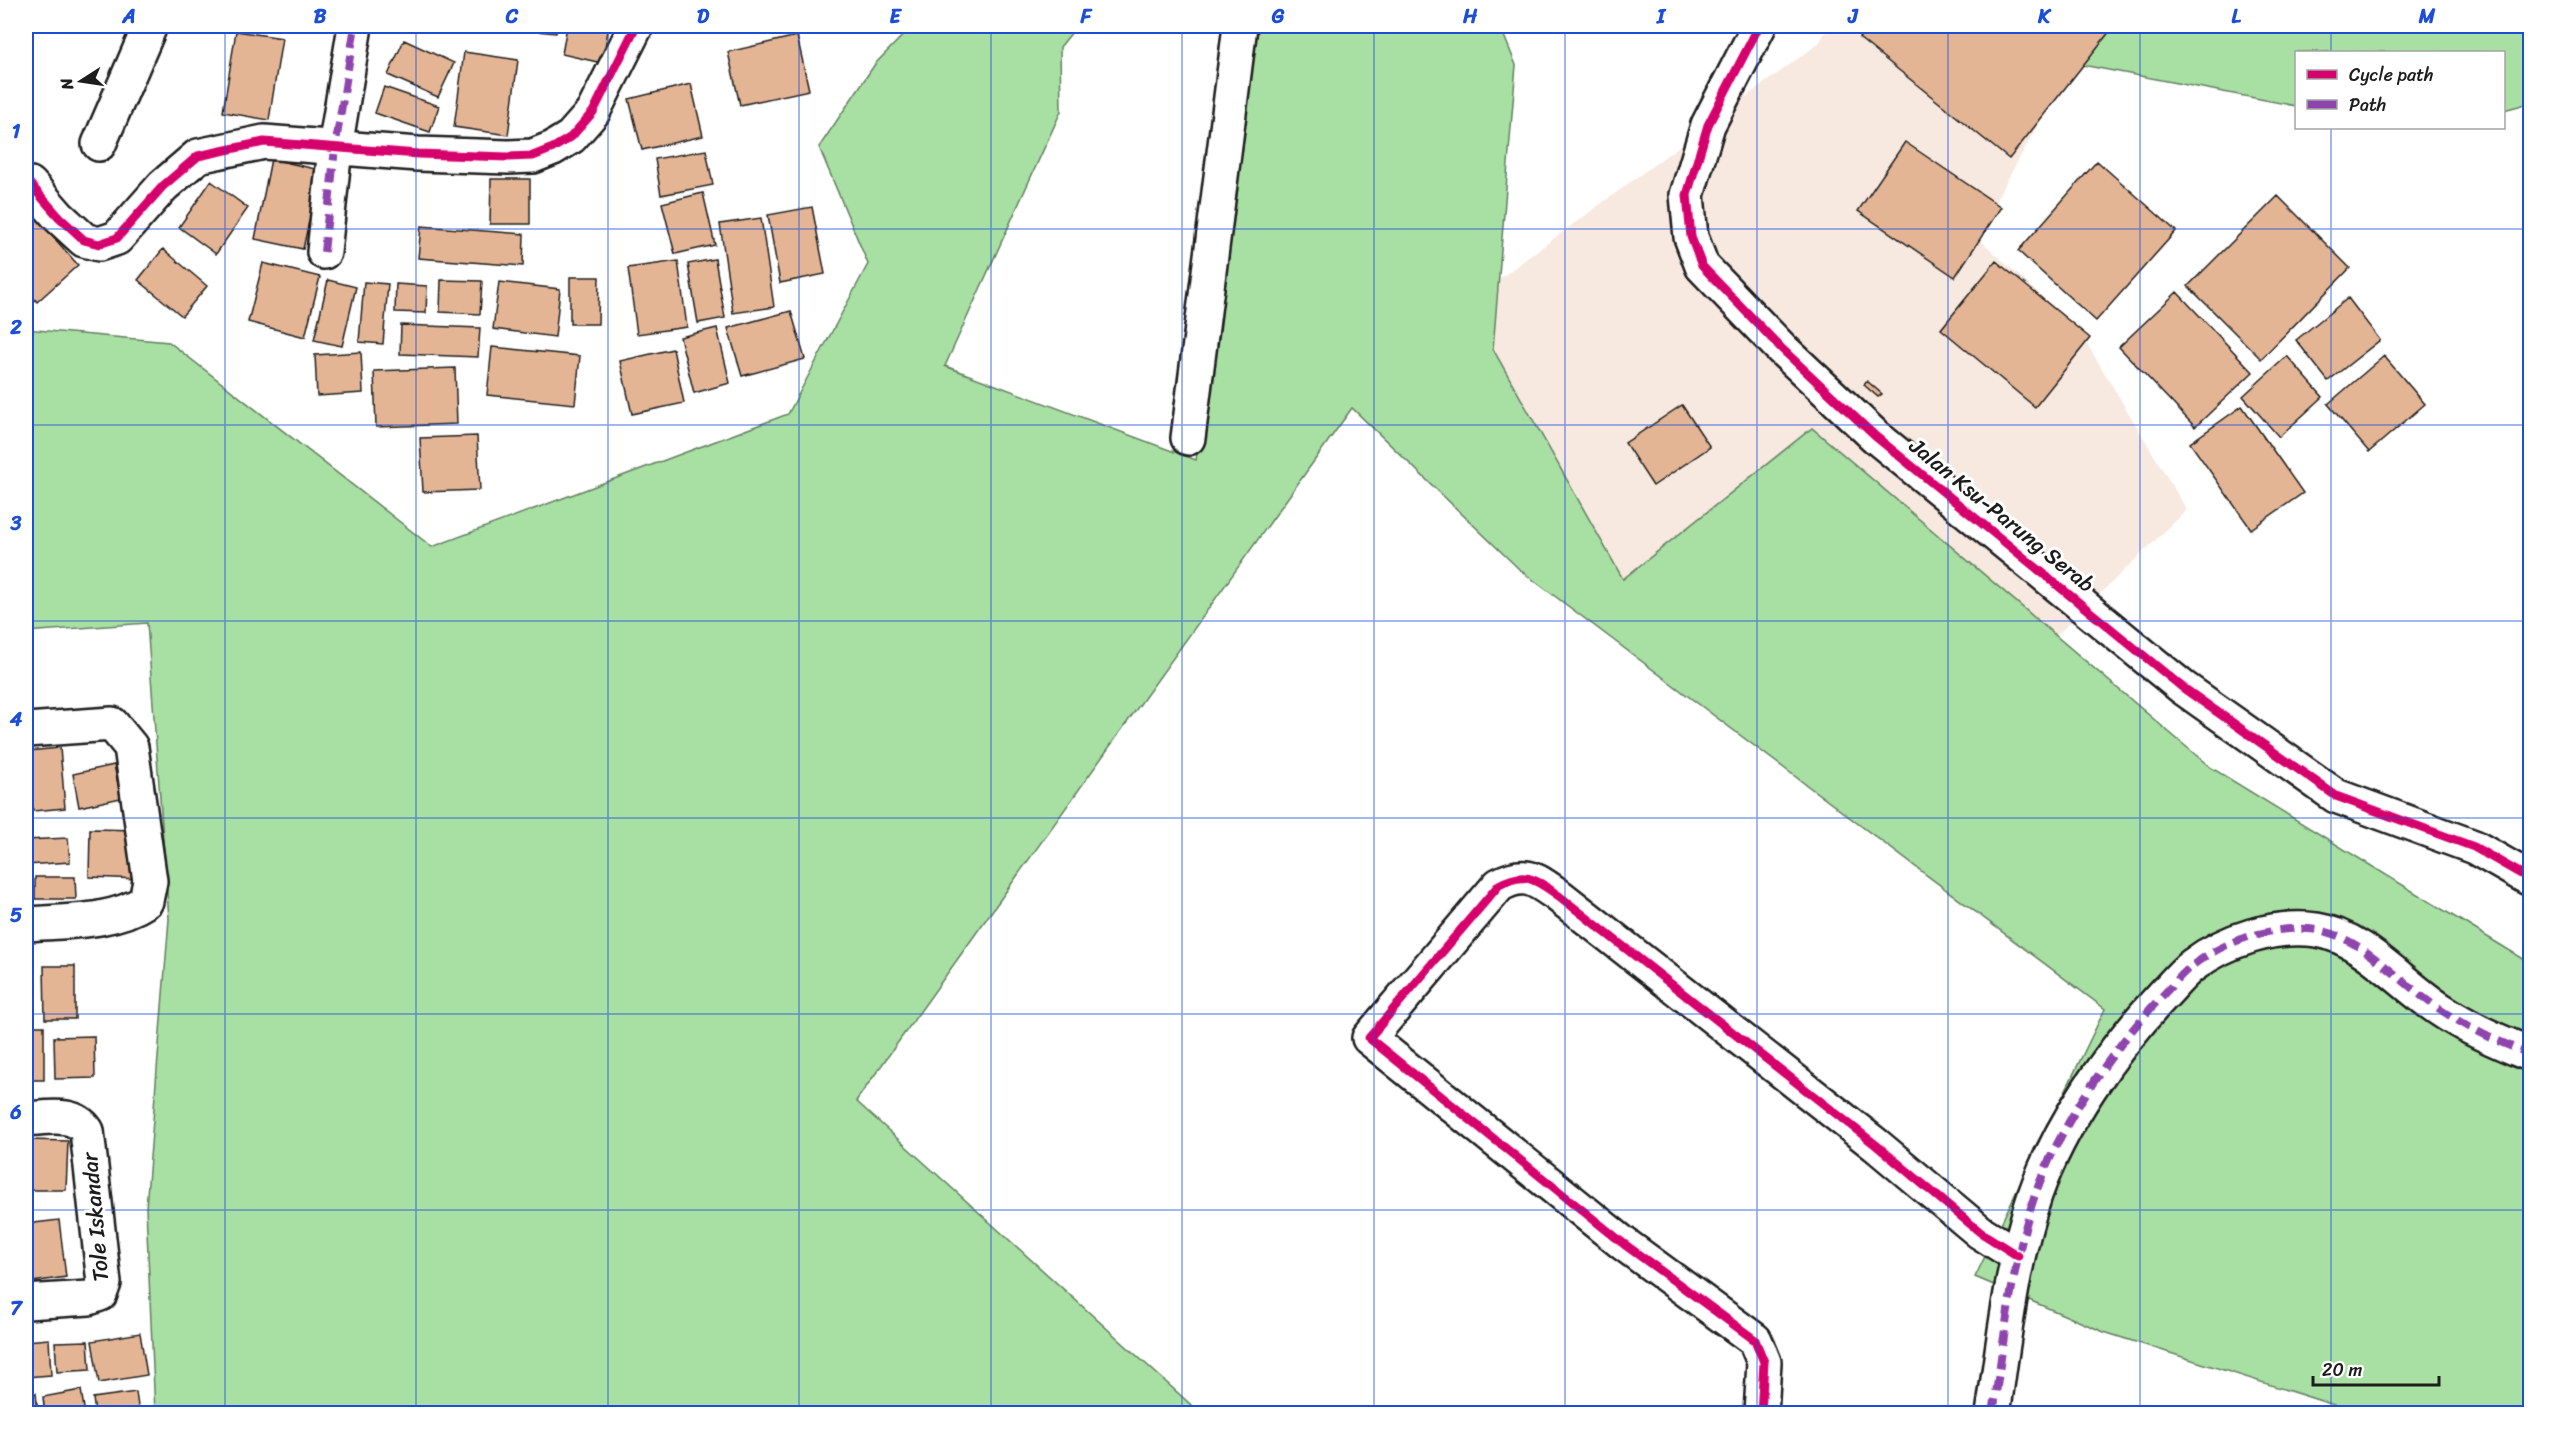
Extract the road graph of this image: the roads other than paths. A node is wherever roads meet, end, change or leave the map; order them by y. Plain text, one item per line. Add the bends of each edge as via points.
1 (150, 26) edge
2 (355, 26) edge
3 (636, 26) edge
4 (1240, 26) edge
5 (1759, 26) edge
6 (99, 144) dead end
7 (335, 148) junction
8 (30, 184) dead end
9 (324, 252) dead end
10 (1188, 438) dead end
11 (26, 730) edge
12 (2530, 879) edge
13 (26, 924) edge
14 (2530, 1054) edge
15 (26, 1119) edge
16 (2018, 1256) junction
17 (26, 1302) edge
18 (1761, 1413) edge
19 (1993, 1413) edge

1 - 6 street
2 - 7 street
3 - 7 street via 593,112 571,137 553,148 533,156 508,157
4 - 10 street
5 - 12 street, Jalan Ksu-Parung Serab via 1708,124 1687,195 1691,237 1702,266 1782,349 1875,436 2182,687 2336,796 2474,848
7 - 8 street via 264,142 198,156 163,186 117,238 99,243 84,240
7 - 9 street
11 - 13 street via 112,724 131,747 150,881 146,901 132,910 95,918
14 - 16 street via 2470,1029 2343,937 2317,930 2288,929 2224,947 2191,966 2149,1011 2072,1117 2035,1194
15 - 17 street, Tole Iskandar via 70,1118 81,1122 87,1131 105,1283 100,1294 88,1298
16 - 18 street via 1980,1232 1876,1145 1559,896 1521,876 1499,885 1369,1038 1624,1244 1755,1340 1764,1362
16 - 19 street

